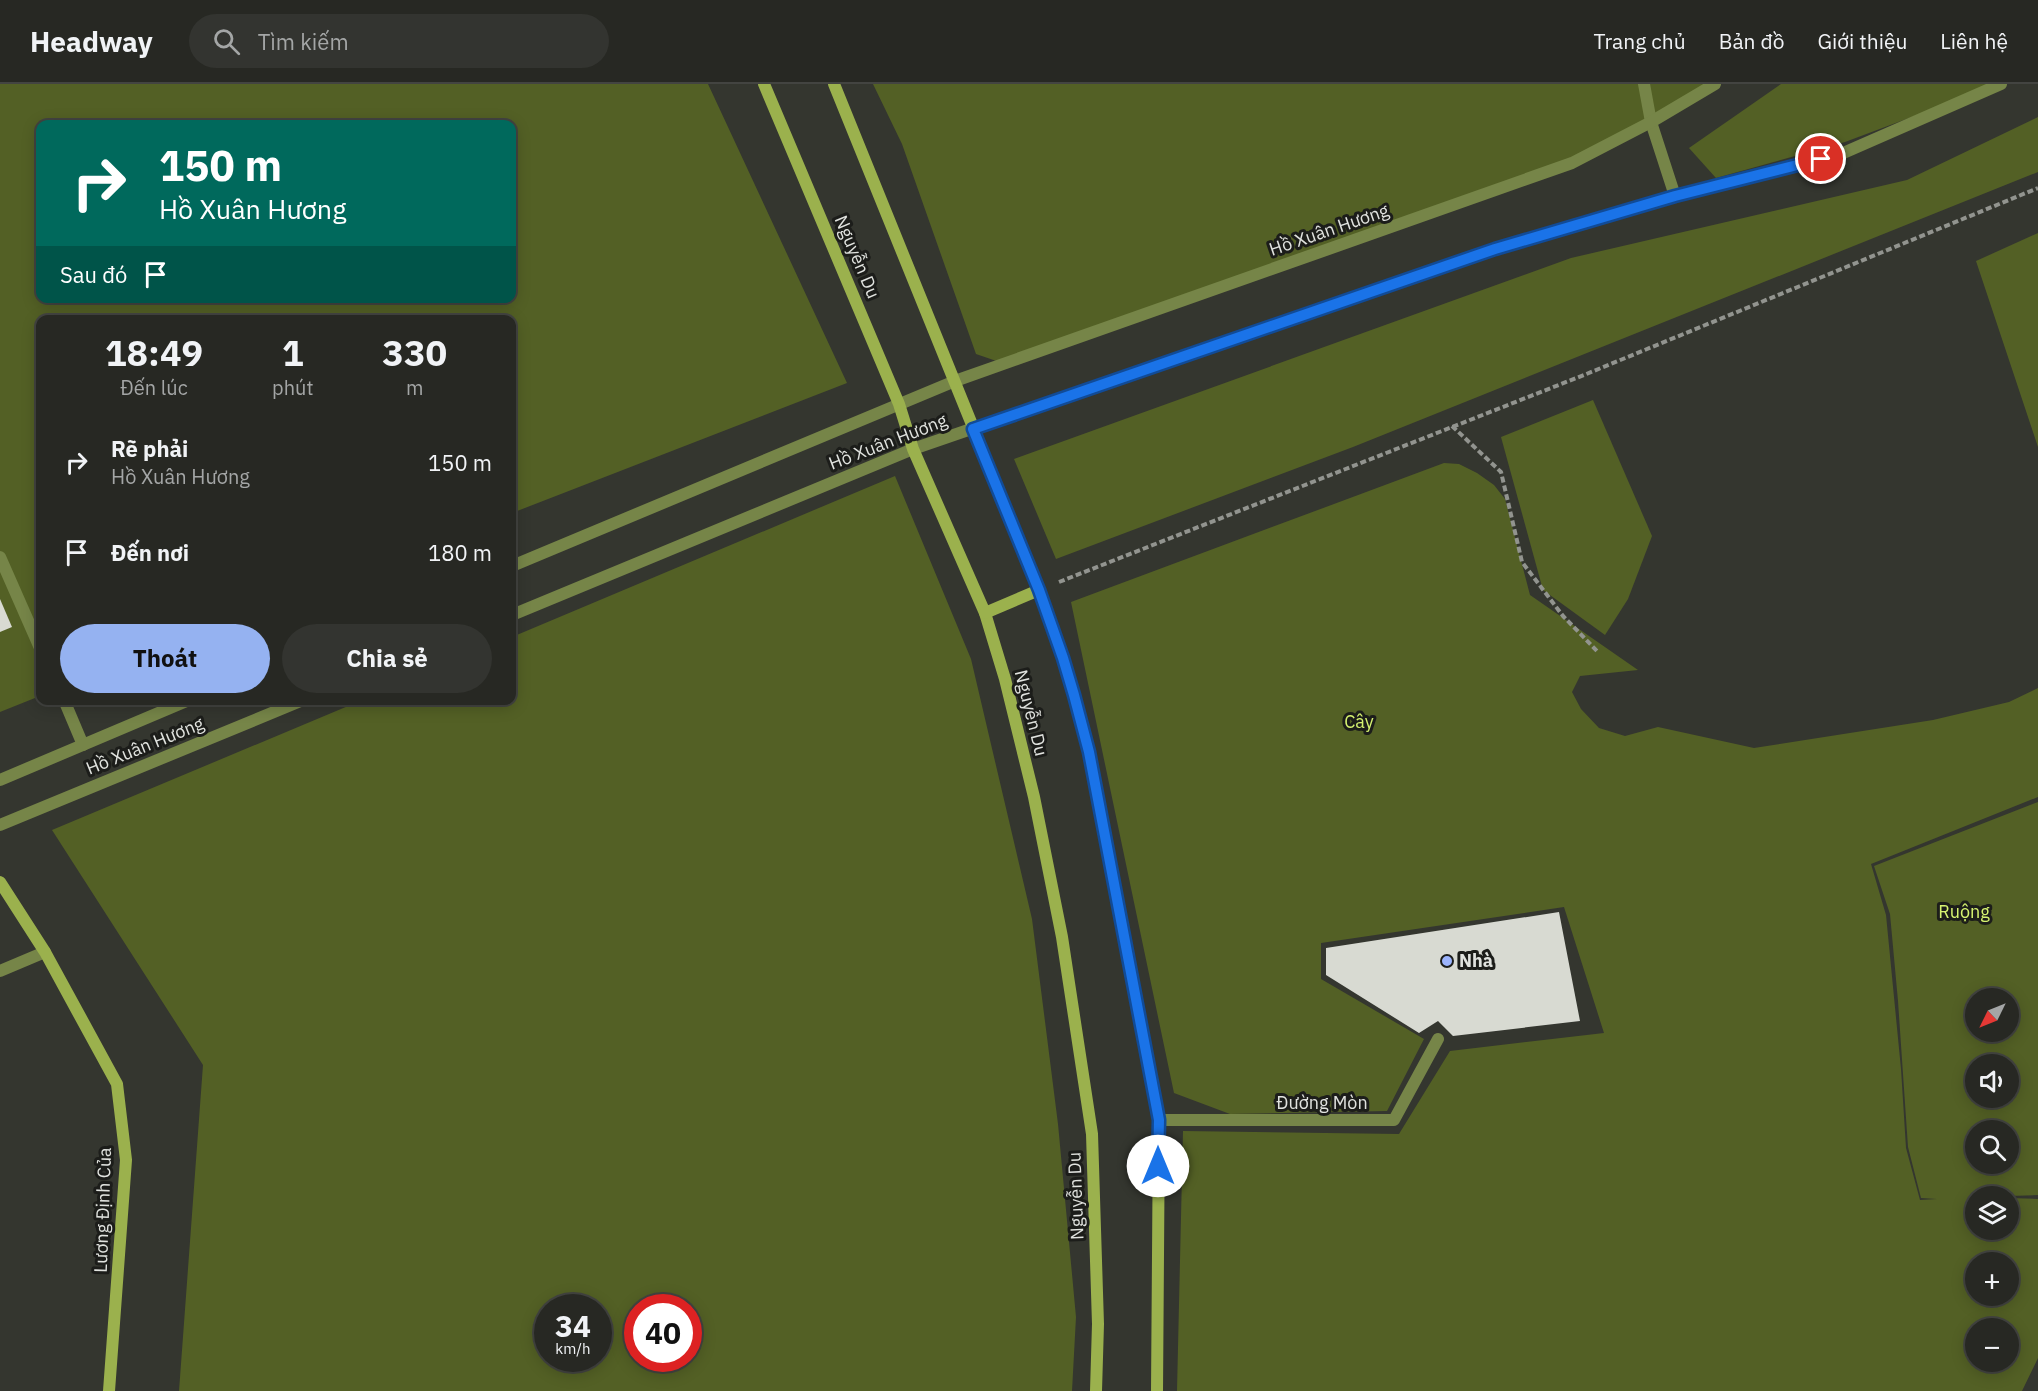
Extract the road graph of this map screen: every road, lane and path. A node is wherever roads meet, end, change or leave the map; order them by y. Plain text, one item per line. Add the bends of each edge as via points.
1 (764, 84) edge
2 (834, 84) edge
3 (1644, 84) edge
4 (1715, 84) edge
5 (2001, 84) edge
6 (1651, 122) junction
7 (2038, 188) edge
8 (1675, 196) junction
9 (955, 381) junction
10 (899, 404) junction
11 (1452, 426) junction
12 (973, 429) junction
13 (913, 449) junction
14 (0, 558) edge
15 (516, 564) edge
16 (1039, 590) junction
17 (516, 613) edge
18 (985, 613) junction
19 (36, 628) edge
20 (1597, 651) dead end
21 (66, 705) edge
22 (177, 705) edge
23 (291, 705) edge
24 (83, 745) junction
25 (0, 780) edge
26 (0, 825) edge
27 (0, 882) edge
28 (45, 952) junction
29 (0, 971) edge
30 (1438, 1039) dead end
31 (1159, 1120) junction
32 (109, 1391) edge
33 (1096, 1391) edge
34 (1157, 1391) edge

1 - 10 street, Nguyễn Du
2 - 9 street
3 - 6 street
4 - 6 street, Hồ Xuân Hương
5 - 8 street, Hồ Xuân Hương via 1841,154
6 - 8 street
6 - 9 street, Hồ Xuân Hương via 1572,163
7 - 11 path
8 - 12 street, Hồ Xuân Hương via 1495,249
9 - 10 street, Hồ Xuân Hương
9 - 12 street
10 - 13 street, Nguyễn Du
10 - 15 street, Hồ Xuân Hương
11 - 16 path
11 - 20 path via 1501,472 1522,562 1563,616
12 - 13 street, Hồ Xuân Hương
12 - 16 street
13 - 17 street, Hồ Xuân Hương
13 - 18 street, Nguyễn Du
14 - 19 street
16 - 18 street
16 - 31 street via 1089,752
18 - 33 street, Nguyễn Du via 1036,809 1062,937 1091,1123 1098,1324
21 - 24 street
22 - 24 street, Hồ Xuân Hương
23 - 26 street, Hồ Xuân Hương
24 - 25 street, Hồ Xuân Hương
27 - 28 street, Lương Định Của
28 - 29 street
28 - 32 street, Lương Định Của via 117,1084 126,1160
30 - 31 street, Đường Mòn via 1394,1120
31 - 34 street

